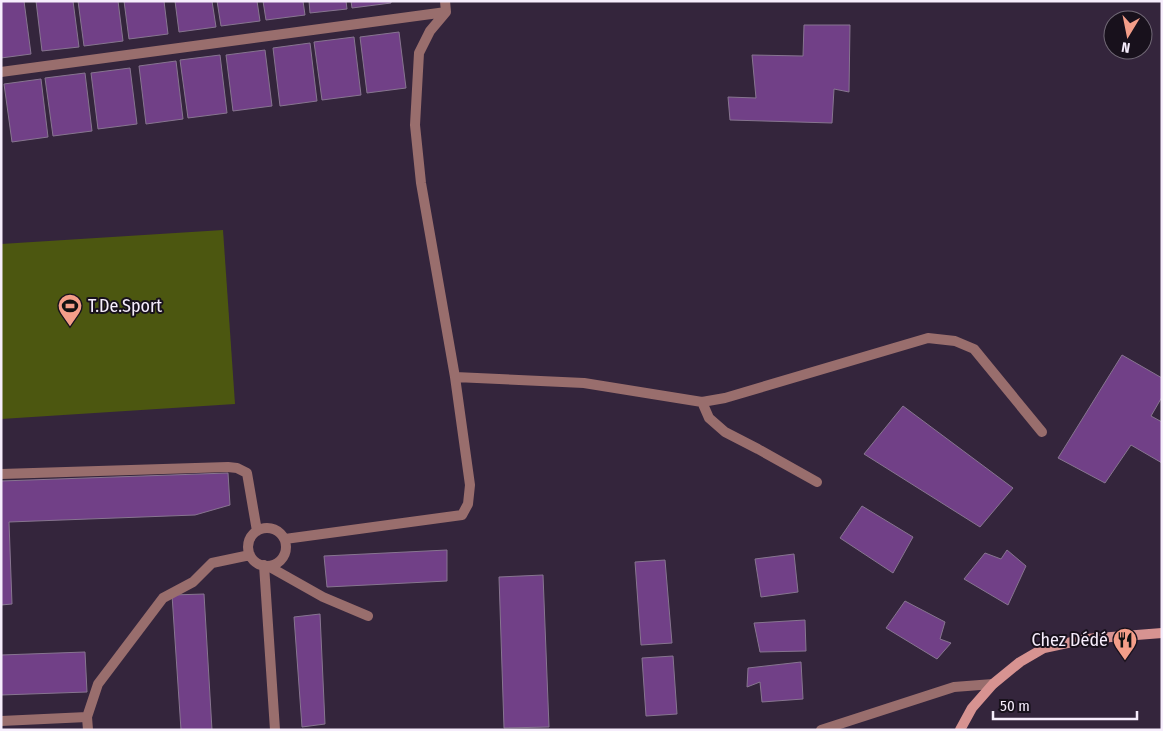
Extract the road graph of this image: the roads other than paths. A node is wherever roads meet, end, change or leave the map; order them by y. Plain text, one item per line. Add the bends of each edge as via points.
1 (446, 7) edge
2 (1, 72) edge
3 (455, 377) junction
4 (702, 402) junction
5 (1042, 432) dead end
6 (1, 474) edge
7 (817, 482) dead end
8 (257, 531) junction
9 (285, 539) junction
10 (250, 555) junction
11 (266, 566) junction
12 (368, 616) dead end
13 (1162, 633) edge
14 (993, 684) junction
15 (87, 717) junction
16 (1, 721) edge
17 (88, 730) edge
18 (275, 730) edge
19 (821, 730) edge
20 (960, 730) edge

1 - 2 lane
1 - 3 lane via 419,54 416,125 421,183
3 - 4 lane via 584,383
3 - 9 lane via 470,485 468,504 462,516
4 - 5 lane via 726,398 928,338 955,341 974,349
4 - 7 lane via 709,418 725,432
6 - 8 lane via 237,468 247,474
8 - 9 lane via 270,528
8 - 10 lane via 248,544
9 - 11 lane via 284,557
10 - 11 lane
10 - 15 lane via 212,563 193,582 163,598 98,684
11 - 12 lane via 323,597
11 - 18 lane
13 - 14 main road via 1086,639 1044,648
14 - 19 lane via 954,687
14 - 20 main road via 972,708
15 - 16 lane
15 - 17 lane

